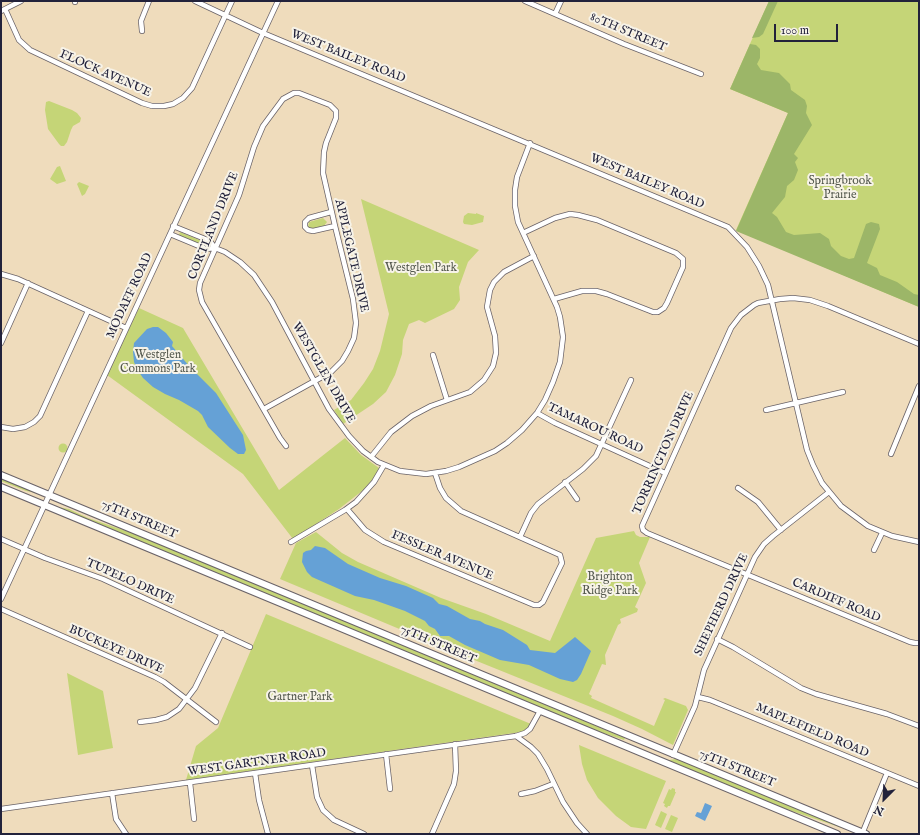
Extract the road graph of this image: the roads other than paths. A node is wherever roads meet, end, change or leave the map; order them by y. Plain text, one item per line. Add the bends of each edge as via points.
1 (21, 1) edge
2 (150, 1) edge
3 (195, 1) edge
4 (232, 1) edge
5 (278, 1) edge
6 (525, 1) edge
7 (561, 1) edge
8 (3, 10) edge
9 (555, 14) junction
10 (226, 15) junction
11 (142, 31) dead end
12 (263, 33) junction
13 (701, 74) dead end
14 (291, 94) joint
15 (530, 144) junction
16 (331, 212) junction
17 (173, 226) junction
18 (334, 226) junction
19 (523, 233) junction
20 (170, 234) junction
21 (215, 248) junction
22 (534, 256) junction
23 (1, 274) edge
24 (28, 283) junction
25 (554, 299) junction
26 (772, 300) junction
27 (88, 311) junction
28 (126, 328) junction
29 (1, 343) edge
30 (919, 344) edge
31 (433, 355) dead end
32 (631, 380) dead end
33 (315, 382) junction
34 (919, 386) edge
35 (842, 392) dead end
36 (447, 400) junction
37 (796, 403) junction
38 (264, 409) junction
39 (766, 410) dead end
40 (537, 413) junction
41 (1, 427) edge
42 (602, 444) junction
43 (286, 446) dead end
44 (891, 454) dead end
45 (371, 457) junction
46 (384, 465) junction
47 (435, 473) junction
48 (666, 473) junction
49 (1, 475) edge
50 (565, 482) junction
51 (1, 487) edge
52 (738, 488) dead end
53 (829, 492) junction
54 (49, 495) junction
55 (577, 500) dead end
56 (44, 504) junction
57 (347, 509) junction
58 (781, 530) junction
59 (882, 533) junction
60 (520, 538) junction
61 (1, 539) edge
62 (291, 542) dead end
63 (919, 542) edge
64 (24, 549) junction
65 (874, 550) dead end
66 (746, 574) junction
67 (1, 599) edge
68 (1, 608) edge
69 (222, 633) junction
70 (717, 639) junction
71 (919, 642) edge
72 (250, 647) dead end
73 (698, 697) junction
74 (187, 699) junction
75 (540, 711) junction
76 (140, 722) dead end
77 (216, 722) dead end
78 (919, 726) edge
79 (516, 736) junction
80 (455, 744) junction
81 (386, 754) junction
82 (673, 755) junction
83 (657, 759) junction
84 (312, 765) junction
85 (255, 773) junction
86 (887, 773) junction
87 (190, 782) junction
88 (554, 784) junction
89 (919, 786) edge
90 (390, 789) dead end
91 (112, 794) junction
92 (521, 794) dead end
93 (1, 809) edge
94 (194, 819) dead end
95 (863, 833) edge
96 (126, 834) edge
97 (268, 834) edge
98 (364, 834) edge
99 (432, 834) edge
100 (587, 834) edge
101 (837, 834) edge

1 - 8 street
2 - 11 street via 140,21
3 - 10 street, WEST BAILEY ROAD
4 - 10 street, FLOCK AVENUE
5 - 12 street, MODAFF ROAD
6 - 9 street, 80TH STREET
7 - 9 street
8 - 10 street, FLOCK AVENUE via 19,40 30,50 142,103 157,106 168,106 179,101 192,88
9 - 13 street, 80TH STREET
10 - 12 street, WEST BAILEY ROAD
12 - 15 street, WEST BAILEY ROAD
12 - 17 street, MODAFF ROAD
14 - 16 street, APPLEGATE DRIVE via 302,94 333,107 336,111 336,118 326,143 323,168
14 - 21 street, CORTLAND DRIVE via 283,99 258,136 239,196
15 - 19 street, WESTGLEN DRIVE via 518,172 515,190 517,217
15 - 26 street, WEST BAILEY ROAD via 728,227 754,256
16 - 18 street, APPLEGATE DRIVE
16 - 18 street via 309,218 305,222 305,227 313,231
17 - 20 street, MODAFF ROAD
17 - 21 street, WESTGLEN DRIVE via 210,241
18 - 33 street, APPLEGATE DRIVE via 353,299 356,327 352,344 342,361
19 - 22 street, WESTGLEN DRIVE
19 - 25 street via 561,216 586,216 676,253 683,261 683,267 667,302 658,312 596,291 582,291
20 - 21 street, WESTGLEN DRIVE via 206,249
20 - 28 street, MODAFF ROAD
21 - 33 street, WESTGLEN DRIVE via 240,262 254,275
21 - 38 street, CORTLAND DRIVE via 200,283 199,296
22 - 25 street, WESTGLEN DRIVE
22 - 36 street via 504,272 490,290 487,307 497,343 495,360 490,372 475,388
23 - 24 street
24 - 27 street
24 - 29 street
25 - 40 street, WESTGLEN DRIVE via 562,327 561,355 553,382
26 - 30 street, TORRINGTON DRIVE via 794,298 818,302
26 - 37 street, WEST BAILEY ROAD
26 - 48 street, TORRINGTON DRIVE via 758,303 746,311 731,328
27 - 28 street
27 - 41 street via 40,416 25,427
28 - 54 street, MODAFF ROAD
31 - 36 street
32 - 42 street
33 - 38 street, APPLEGATE DRIVE
33 - 45 street, WESTGLEN DRIVE via 342,427 357,446
34 - 44 street
35 - 37 street
36 - 45 street via 421,410 402,423 384,439
37 - 39 street
37 - 53 street, WEST BAILEY ROAD via 811,461
38 - 43 street, CORTLAND DRIVE
40 - 42 street, TAMAROU ROAD
40 - 47 street, WESTGLEN DRIVE via 516,437 494,451 459,467
42 - 48 street, TAMAROU ROAD
42 - 50 street via 592,461
45 - 46 street, WESTGLEN DRIVE
46 - 47 street, WESTGLEN DRIVE via 411,473
46 - 57 street via 368,489
47 - 60 street via 443,493 456,508
48 - 66 street, TORRINGTON DRIVE via 643,524 644,531
49 - 54 main road, 75TH STREET
50 - 55 street
50 - 60 street via 538,504
51 - 56 main road, 75TH STREET
52 - 58 street via 758,502
53 - 58 street, SHEPHERD DRIVE
53 - 59 street, WEST BAILEY ROAD via 852,515
54 - 56 street, MODAFF ROAD
54 - 82 main road, 75TH STREET
56 - 64 street, MODAFF ROAD
56 - 75 main road, 75TH STREET
57 - 60 street, FESSLER AVENUE via 365,530 384,542 539,605 545,600 562,559 557,553
57 - 62 street
58 - 66 street, SHEPHERD DRIVE via 759,551
59 - 63 street, WEST BAILEY ROAD
59 - 65 street
61 - 64 street, TUPELO DRIVE
64 - 67 street, MODAFF ROAD
64 - 69 street, TUPELO DRIVE via 103,580
66 - 70 street, SHEPHERD DRIVE
66 - 71 street, CARDIFF ROAD via 915,644
68 - 74 street, BUCKEYE DRIVE via 155,677
69 - 72 street, TUPELO DRIVE
69 - 74 street
70 - 73 street, SHEPHERD DRIVE via 704,670
70 - 78 street via 733,646 801,688
73 - 82 street, SHEPHERD DRIVE
73 - 86 street, MAPLEFIELD ROAD
74 - 76 street via 170,716
74 - 77 street, BUCKEYE DRIVE
75 - 79 street, WEST GARTNER ROAD via 530,729
75 - 83 main road, 75TH STREET
79 - 80 street, WEST GARTNER ROAD
79 - 88 street via 538,754
80 - 81 street, WEST GARTNER ROAD
80 - 99 street via 454,784
81 - 84 street, WEST GARTNER ROAD
81 - 90 street
82 - 83 main road
82 - 95 main road, 75TH STREET
83 - 101 main road, 75TH STREET
84 - 85 street, WEST GARTNER ROAD
84 - 98 street via 317,797 323,810 334,820
85 - 87 street, WEST GARTNER ROAD
85 - 97 street
86 - 89 street, MAPLEFIELD ROAD
86 - 95 street
87 - 91 street, WEST GARTNER ROAD
87 - 94 street
88 - 92 street
88 - 100 street via 563,802
91 - 93 street, WEST GARTNER ROAD
91 - 96 street via 116,819

